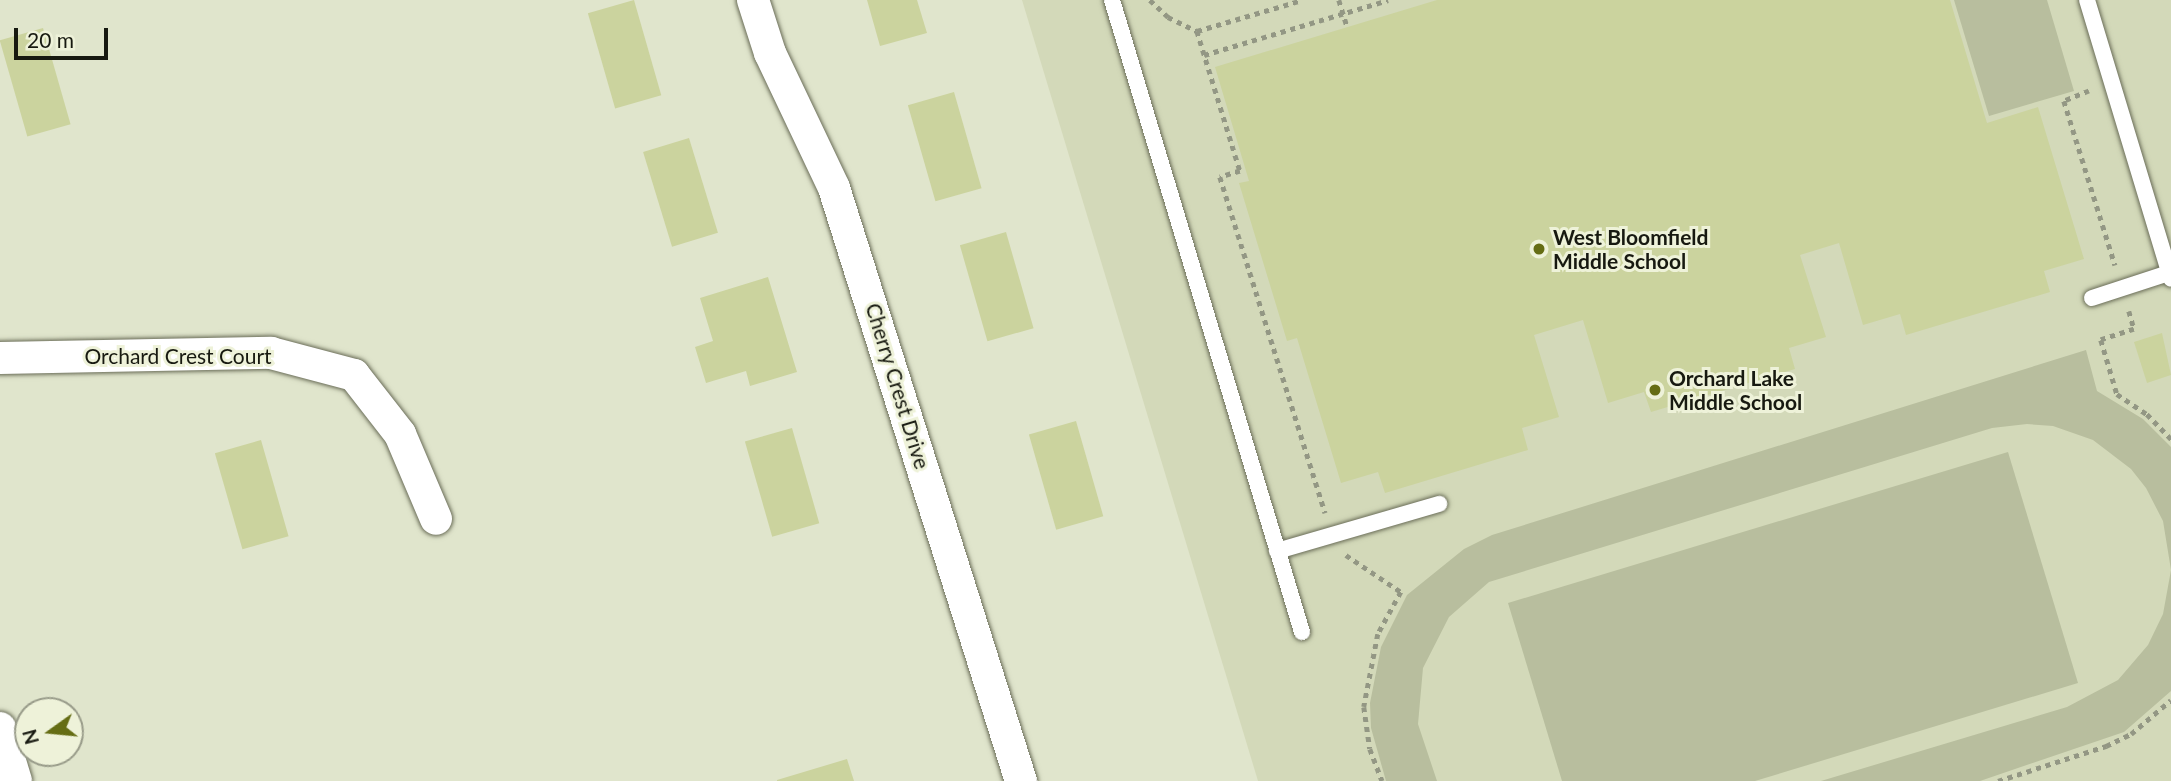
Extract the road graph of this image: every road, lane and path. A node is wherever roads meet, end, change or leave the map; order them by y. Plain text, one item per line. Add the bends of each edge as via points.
1 (754, 0) edge
2 (1112, 0) edge
3 (1150, 0) edge
4 (1302, 0) edge
5 (1339, 0) edge
6 (1388, 0) edge
7 (2087, 0) edge
8 (1343, 13) junction
9 (1348, 27) dead end
10 (1197, 31) junction
11 (1204, 55) junction
12 (2086, 80) dead end
13 (2170, 276) edge
14 (2122, 289) junction
15 (2092, 298) dead end
16 (0, 358) edge
17 (2171, 439) edge
18 (1439, 504) dead end
19 (436, 519) dead end
20 (1334, 534) junction
21 (1277, 551) junction
22 (1302, 632) dead end
23 (2171, 700) edge
24 (0, 728) edge
25 (16, 781) edge
26 (1021, 781) edge
27 (1382, 781) edge
28 (1998, 781) edge

1 - 26 street, Cherry Crest Drive via 770,53 843,214
2 - 21 lane
3 - 10 path via 1168,17
4 - 10 path
5 - 8 path
6 - 8 path
7 - 13 lane
8 - 9 path
8 - 11 path
10 - 11 path
11 - 20 path via 1240,171 1220,177
12 - 14 path via 2090,93 2064,101
13 - 14 lane
14 - 15 lane
14 - 17 path via 2134,329 2101,340 2117,394 2147,414
16 - 19 street, Orchard Crest Court via 271,352 354,375 400,434
18 - 20 lane
20 - 21 lane
20 - 27 path via 1344,553 1401,593 1378,634 1364,707 1370,749
21 - 22 lane
23 - 28 path via 2131,734 2106,746
24 - 25 street

